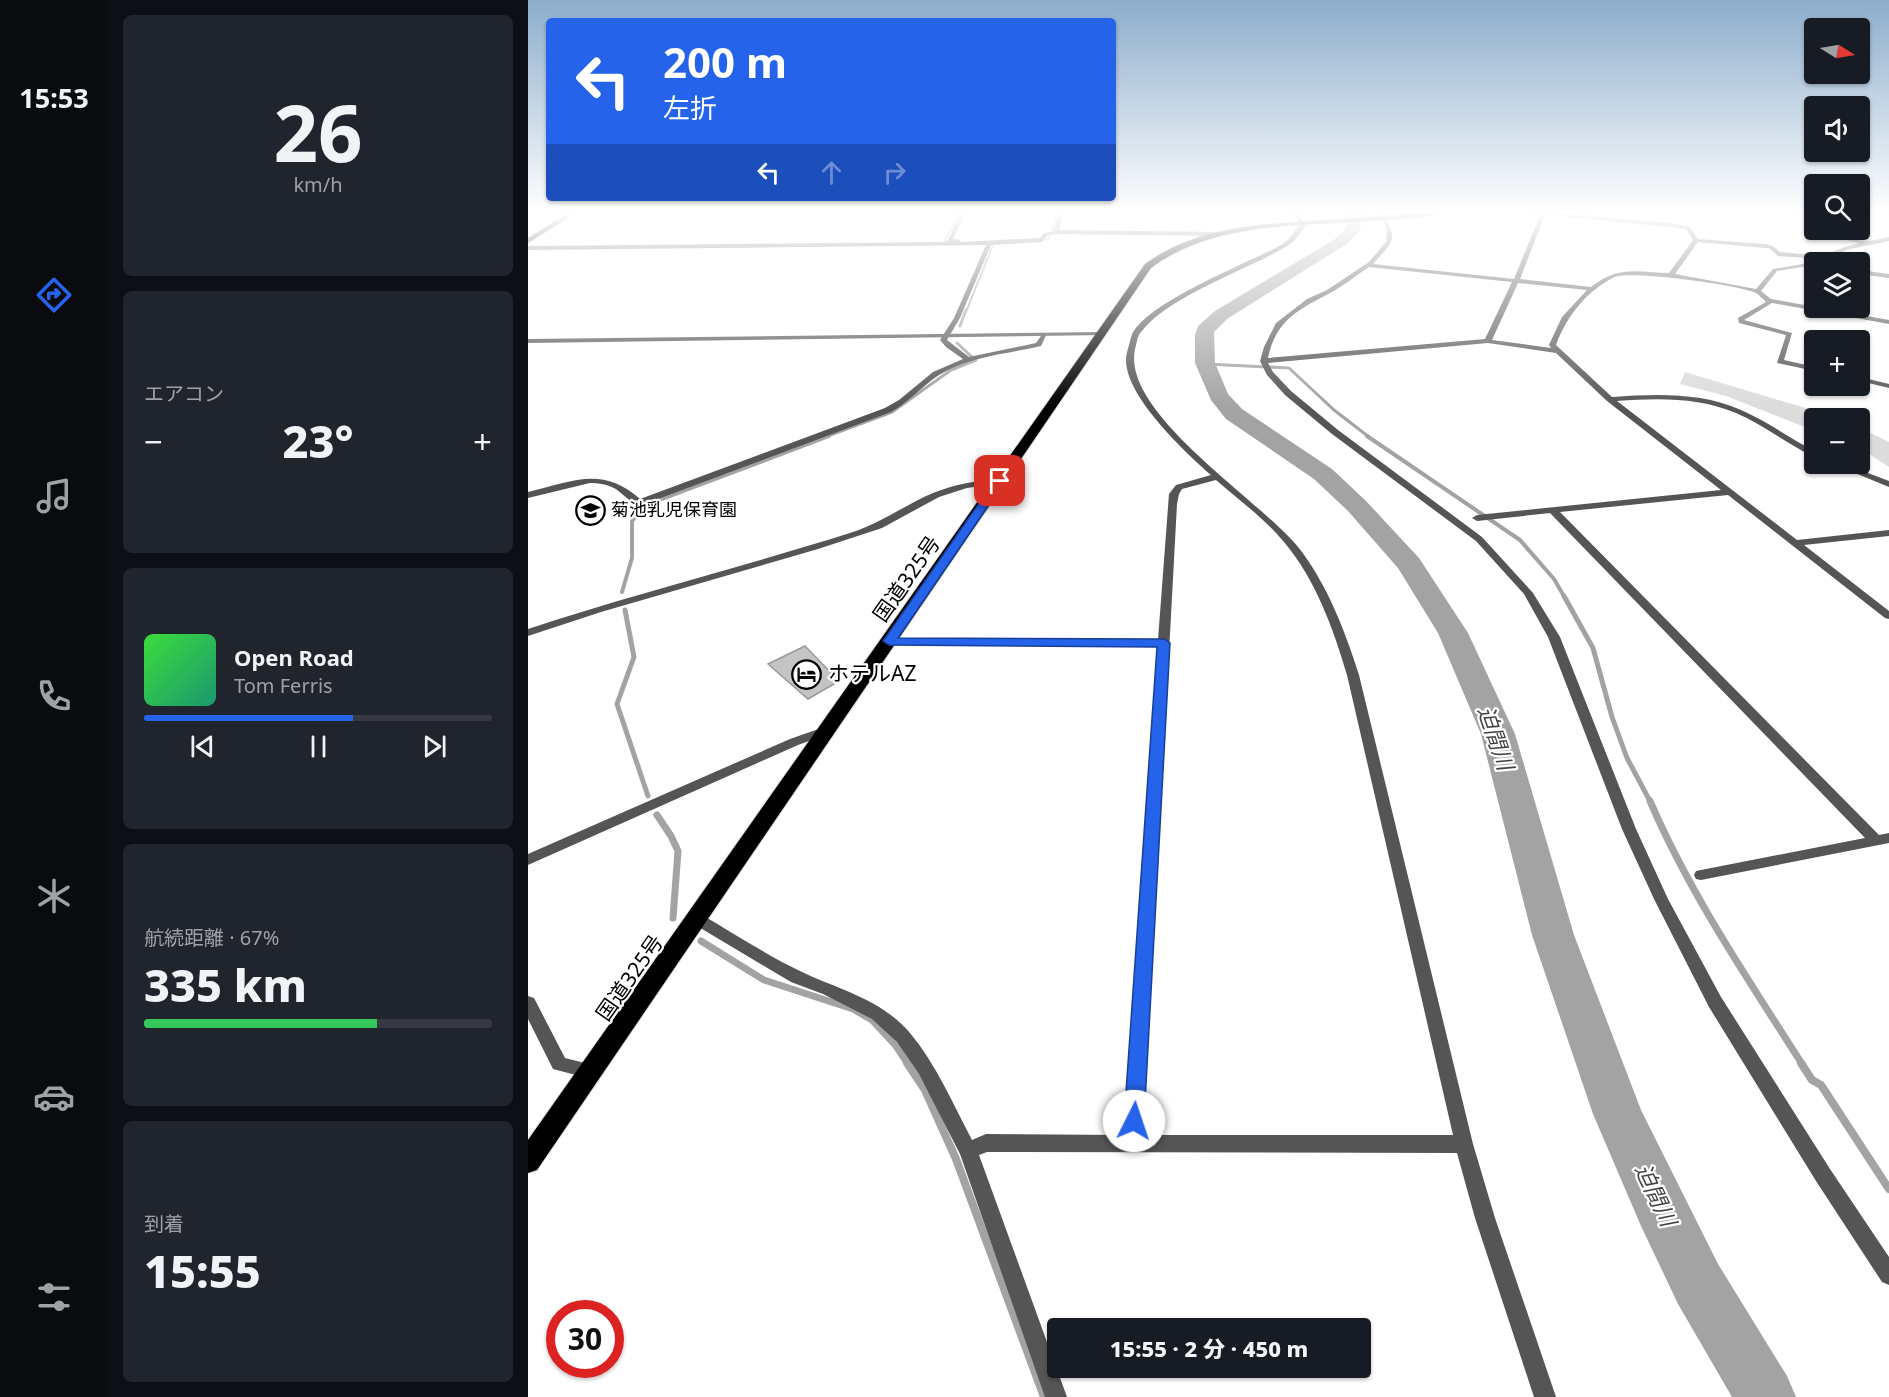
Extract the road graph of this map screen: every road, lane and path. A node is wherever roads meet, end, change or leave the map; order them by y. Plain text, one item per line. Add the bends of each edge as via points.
1 (974, 277) edge
2 (1143, 277) edge
3 (1221, 277) edge
4 (1348, 277) edge
5 (1490, 277) edge
6 (1517, 277) edge
7 (1609, 277) edge
8 (1683, 277) edge
9 (1769, 277) edge
10 (1516, 280) junction
11 (1593, 289) junction
12 (1757, 291) junction
13 (1769, 301) junction
14 (1889, 322) edge
15 (1104, 333) junction
16 (1045, 334) junction
17 (945, 336) junction
18 (1488, 340) junction
19 (528, 341) edge
20 (1558, 351) junction
21 (969, 360) junction
22 (1264, 361) junction
23 (1804, 366) edge
24 (1870, 381) edge
25 (1889, 386) edge
26 (1610, 399) junction
27 (1804, 448) edge
28 (1863, 474) edge
29 (1219, 476) junction
30 (1000, 481) junction
31 (1889, 484) edge
32 (1729, 492) junction
33 (529, 493) edge
34 (1553, 511) junction
35 (1477, 518) dead end
36 (1889, 533) edge
37 (1795, 543) junction
38 (1889, 616) edge
39 (528, 633) edge
40 (889, 641) junction
41 (1164, 643) junction
42 (827, 730) junction
43 (1883, 839) edge
44 (528, 860) edge
45 (1701, 875) dead end
46 (697, 919) junction
47 (528, 1004) edge
48 (591, 1071) junction
49 (1133, 1143) junction
50 (1464, 1144) junction
51 (968, 1151) junction
52 (528, 1161) edge
53 (1889, 1275) edge
54 (1056, 1397) edge
55 (1545, 1397) edge

1 - 17 street
2 - 15 highway, 国道325号
3 - 29 street via 1142,325 1134,337 1131,372 1142,398 1165,427
4 - 22 street via 1278,324
5 - 10 street
6 - 10 street
7 - 11 street
8 - 12 street
9 - 12 street
10 - 11 street
10 - 18 street
11 - 20 street via 1566,315 1552,345
12 - 13 street
13 - 14 street
13 - 23 street via 1741,322 1790,334 1780,361
15 - 16 street
15 - 30 highway, 国道325号
16 - 17 street
16 - 21 street via 1039,345
17 - 19 street
17 - 21 street via 948,346
18 - 20 street
18 - 22 street
20 - 26 street
21 - 33 street via 939,372 888,410 639,503 614,484 599,480
22 - 53 street via 1287,393 1479,539 1528,592 1554,637 1661,899 1715,1002
24 - 25 street
26 - 27 street via 1683,398 1720,405
26 - 32 street
28 - 31 street
29 - 41 street via 1179,487 1174,494
29 - 50 street via 1286,538 1314,576 1334,616 1353,675
30 - 39 street via 966,485 936,495 879,526
30 - 40 highway, 国道325号
32 - 34 street
32 - 37 street
34 - 35 street
34 - 43 street
36 - 37 street
37 - 38 street
40 - 41 street
40 - 42 highway, 国道325号
41 - 49 street
42 - 44 street via 794,741
42 - 46 highway, 国道325号
43 - 45 street
46 - 48 highway, 国道325号
46 - 51 street via 797,977 878,1014 903,1037 925,1069
47 - 48 street via 559,1064
48 - 52 highway, 国道325号
49 - 50 street
49 - 51 street via 986,1143
50 - 55 street via 1488,1229
51 - 54 street

